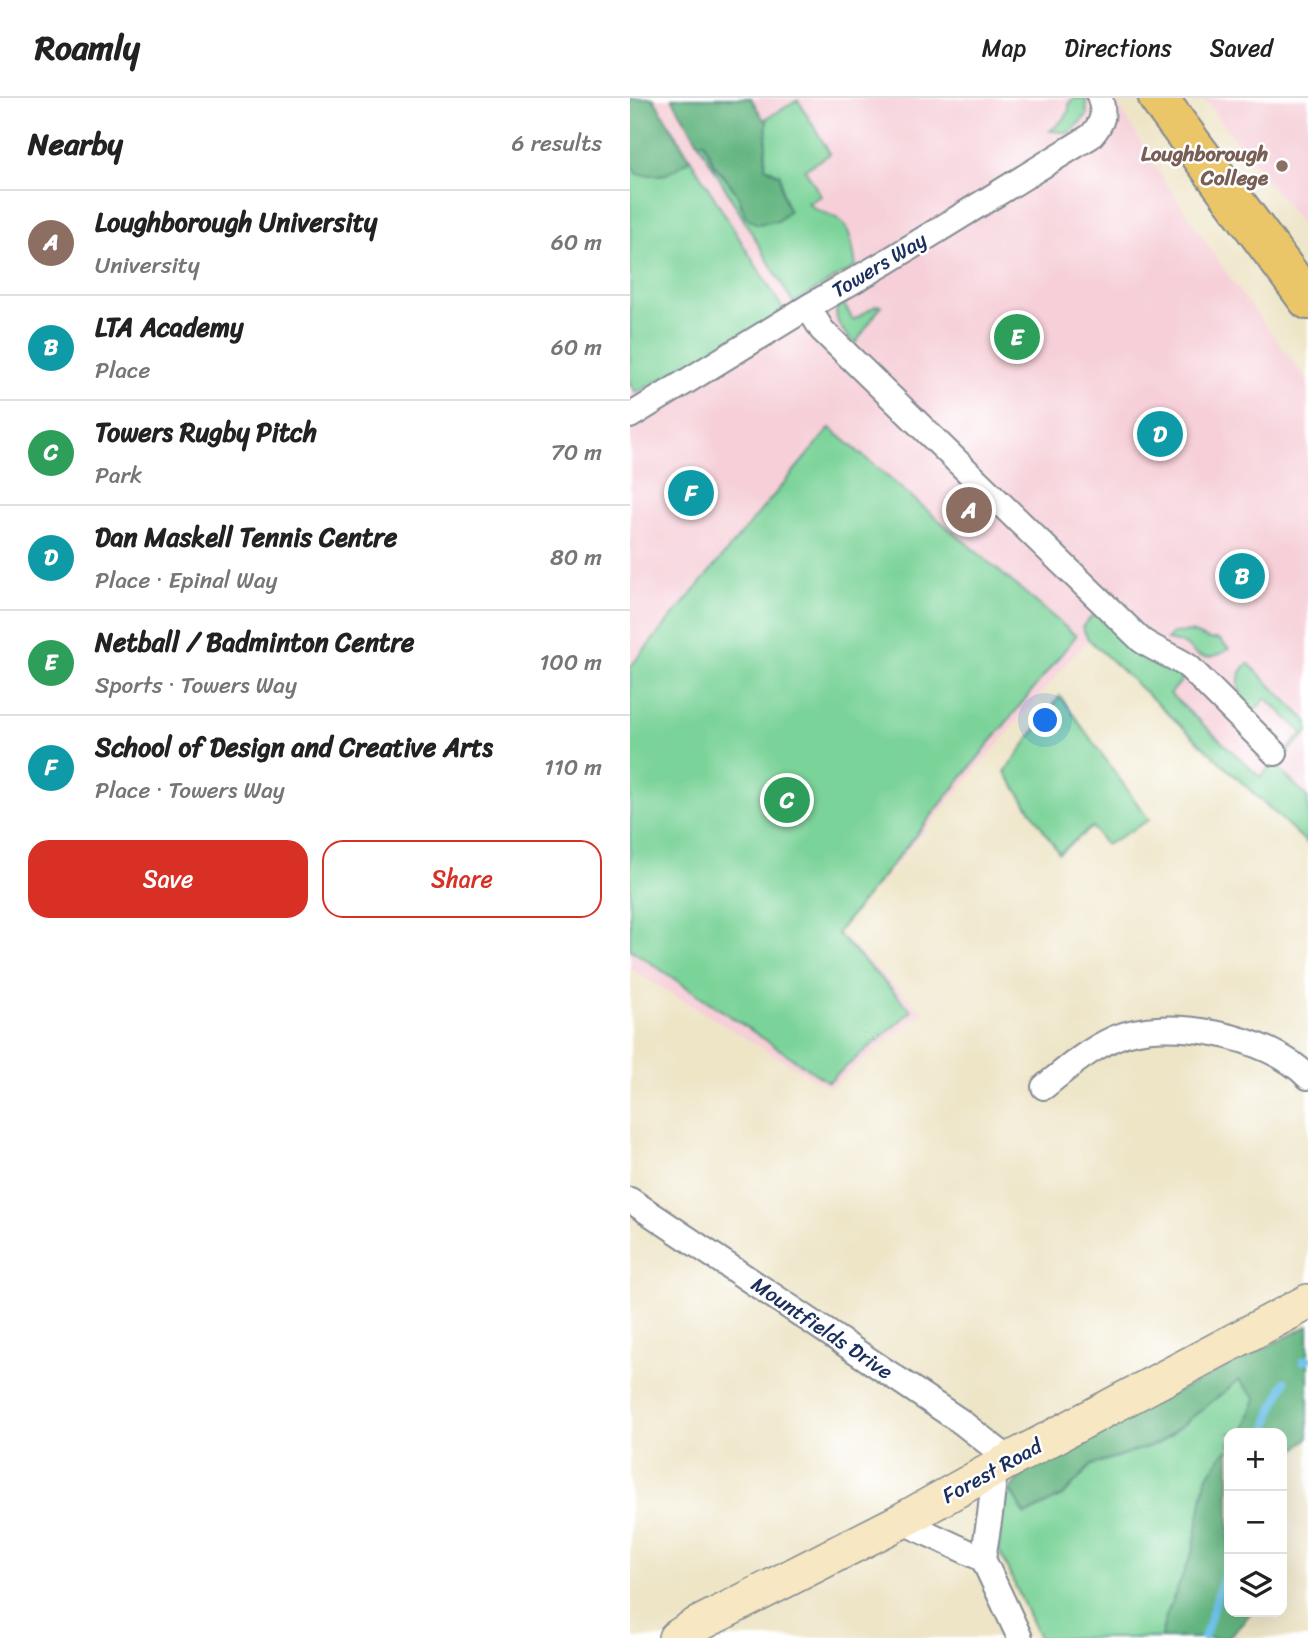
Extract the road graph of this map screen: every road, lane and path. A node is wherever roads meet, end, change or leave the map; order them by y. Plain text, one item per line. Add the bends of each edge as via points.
1 (1100, 98) edge
2 (1158, 98) edge
3 (1308, 300) edge
4 (808, 307) junction
5 (630, 416) edge
6 (1275, 753) dead end
7 (1308, 1077) edge
8 (1044, 1087) dead end
9 (630, 1200) edge
10 (1308, 1302) edge
11 (1002, 1465) junction
12 (901, 1521) junction
13 (983, 1559) junction
14 (676, 1638) edge
15 (1020, 1638) edge

1 - 4 street, Towers Way via 1101,123 1091,136
2 - 3 main road
4 - 5 street, Towers Way
4 - 6 street via 822,330 1141,640 1189,667
7 - 8 street via 1274,1054 1232,1037 1154,1029 1117,1037 1084,1055
9 - 11 street, Mountfields Drive via 961,1421
10 - 11 street, Forest Road
11 - 12 street, Forest Road
11 - 13 street
12 - 13 street
12 - 14 street, Forest Road
13 - 15 street

